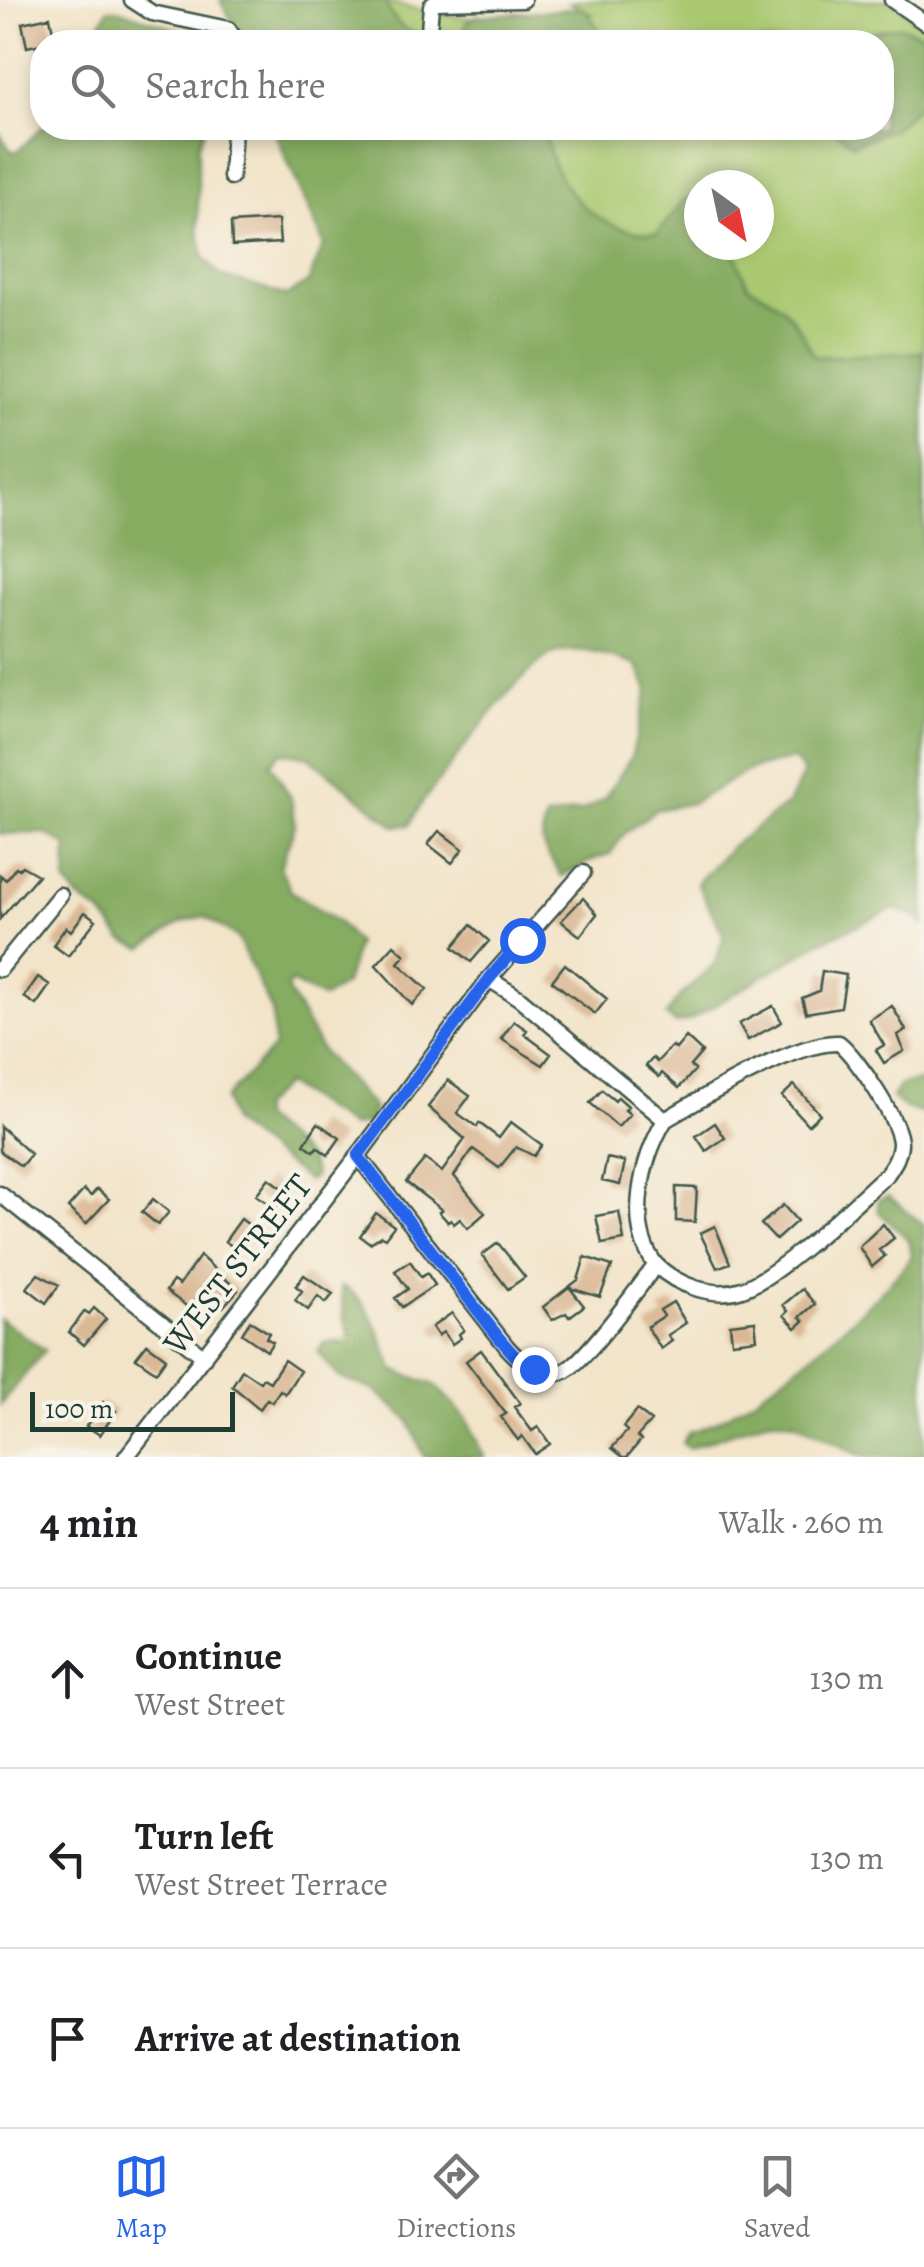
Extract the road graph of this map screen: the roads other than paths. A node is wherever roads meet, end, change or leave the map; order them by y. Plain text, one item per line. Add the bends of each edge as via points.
1 (132, 0) edge
2 (523, 0) edge
3 (892, 0) edge
4 (924, 22) edge
5 (229, 30) edge
6 (429, 30) dead end
7 (233, 140) edge
8 (231, 177) dead end
9 (583, 873) dead end
10 (60, 895) dead end
11 (0, 969) edge
12 (489, 979) junction
13 (665, 1120) junction
14 (358, 1156) junction
15 (0, 1194) edge
16 (656, 1264) junction
17 (204, 1356) junction
18 (126, 1457) edge

1 - 5 street via 152,12
2 - 6 street via 436,2
3 - 4 street
7 - 8 street
9 - 12 street, WEST STREET
10 - 11 street
12 - 13 street
12 - 14 street, WEST STREET
13 - 16 street via 648,1153 642,1188 644,1243
13 - 16 street via 788,1056 839,1043 892,1118 901,1142 886,1174 750,1286 727,1292 695,1288
14 - 16 street via 500,1339 534,1369 558,1373 572,1367
14 - 17 street, WEST STREET
15 - 17 street
17 - 18 street, WEST STREET

